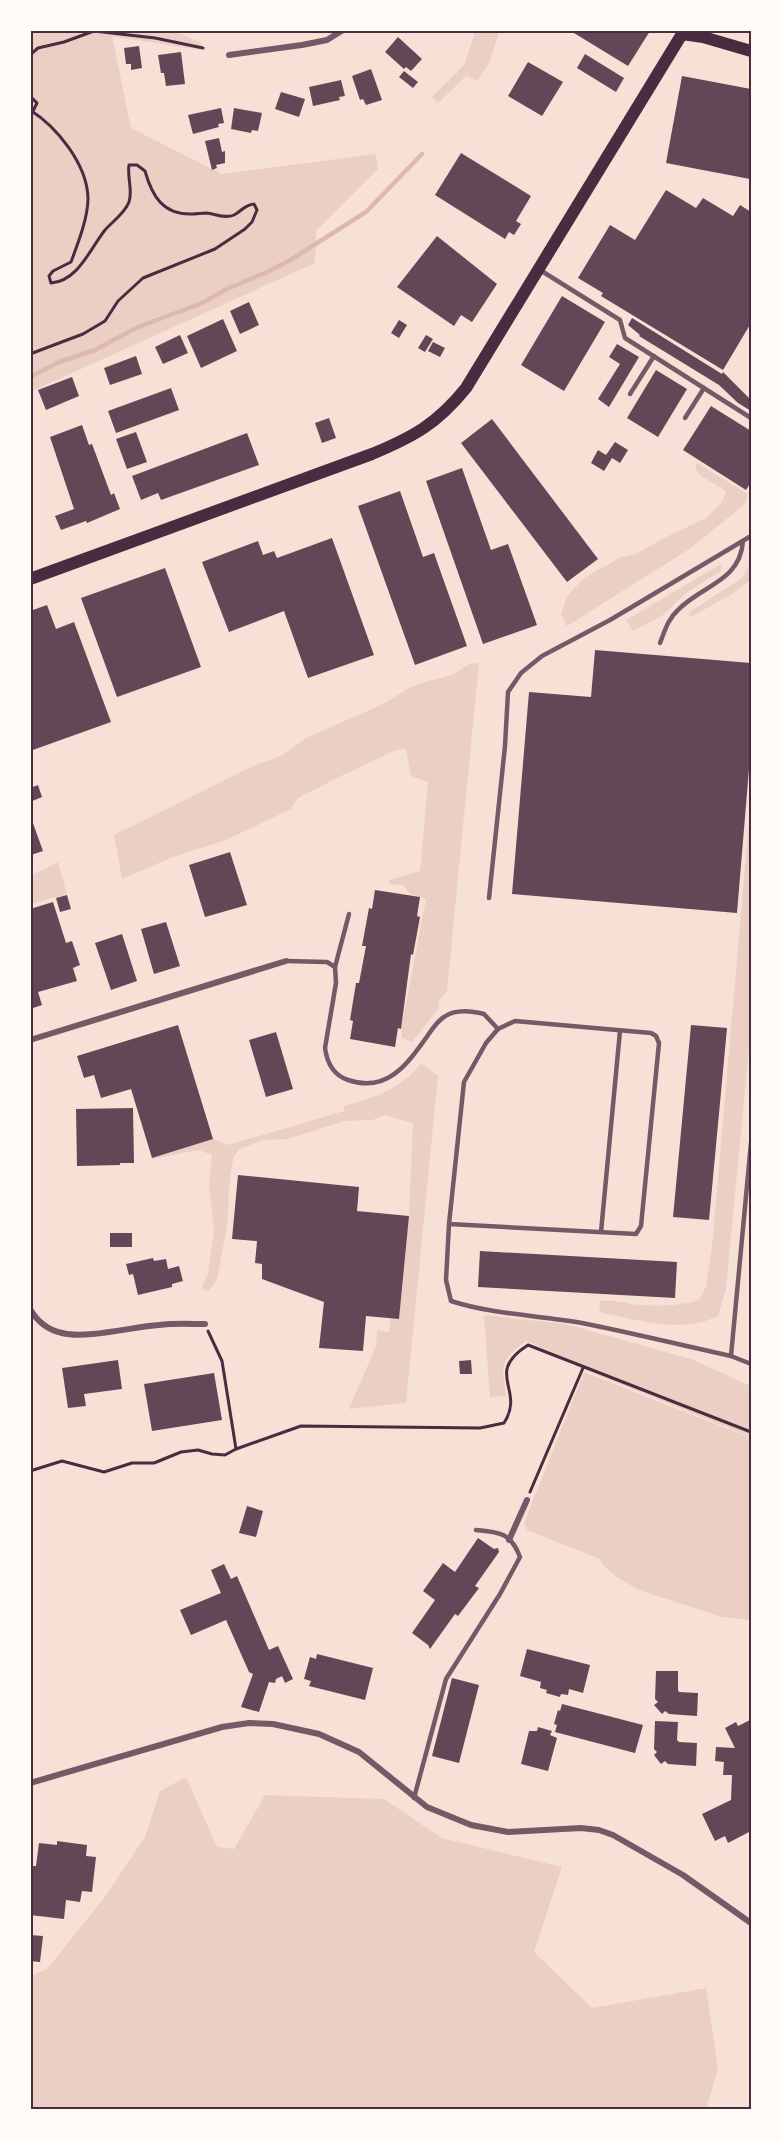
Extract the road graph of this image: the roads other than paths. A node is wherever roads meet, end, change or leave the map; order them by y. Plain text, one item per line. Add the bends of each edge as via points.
1 (343, 30) edge
2 (681, 32) edge
3 (751, 51) edge
4 (229, 55) dead end
5 (538, 269) junction
6 (654, 356) junction
7 (704, 388) junction
8 (630, 394) dead end
9 (685, 418) dead end
10 (751, 418) edge
11 (751, 536) edge
12 (743, 542) junction
13 (30, 579) edge
14 (660, 643) dead end
15 (489, 898) dead end
16 (349, 914) dead end
17 (286, 961) joint
18 (335, 967) junction
19 (498, 1029) junction
20 (620, 1031) junction
21 (30, 1040) edge
22 (751, 1143) edge
23 (449, 1224) junction
24 (601, 1232) junction
25 (30, 1309) edge
26 (205, 1324) road end
27 (731, 1356) junction
28 (751, 1364) edge
29 (527, 1500) road end
30 (476, 1530) dead end
31 (509, 1540) junction
32 (30, 1783) edge
33 (414, 1798) junction
34 (751, 1923) edge

1 - 4 street via 327,40
2 - 3 main road
2 - 5 main road
5 - 6 lane via 620,320 625,338
5 - 13 main road via 466,388 425,429 372,454
6 - 7 lane
6 - 8 lane
7 - 9 lane
7 - 10 lane
11 - 12 lane
12 - 14 lane via 740,560 733,570 678,609
12 - 15 lane via 542,656 514,682 508,692
16 - 18 lane
17 - 18 lane via 327,962
17 - 21 street
18 - 19 lane via 325,1048 331,1069 342,1078 369,1084 382,1082 401,1070 448,1014 484,1014
19 - 20 lane via 515,1022
19 - 23 lane via 464,1082
20 - 24 lane
20 - 24 lane via 651,1033 659,1043 642,1226 636,1234
22 - 27 lane
23 - 24 lane
23 - 27 lane via 446,1280 451,1301 517,1316 580,1323
25 - 26 street via 49,1328 76,1335 162,1324
27 - 28 lane
29 - 31 street
30 - 31 lane via 496,1532
31 - 33 lane via 519,1557 446,1679
32 - 33 street via 222,1726 249,1723 319,1734 359,1752
33 - 34 street via 444,1815 490,1830 581,1828 613,1835 683,1875

